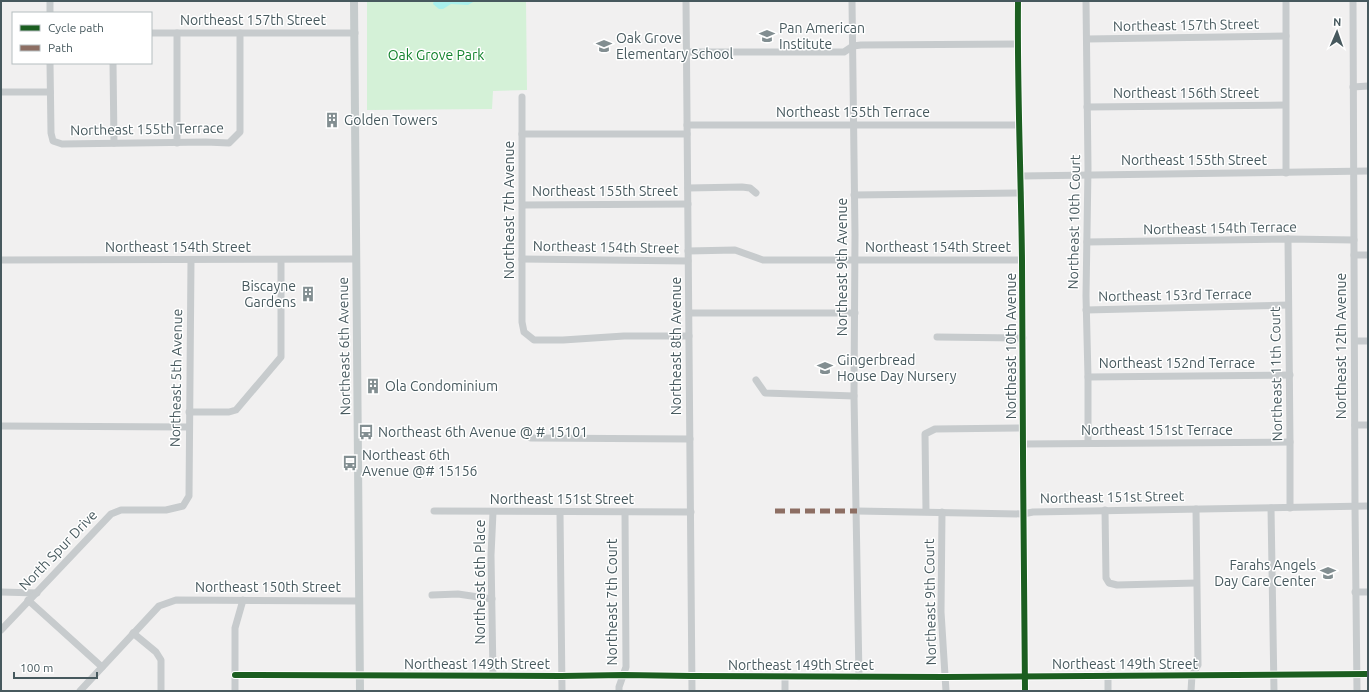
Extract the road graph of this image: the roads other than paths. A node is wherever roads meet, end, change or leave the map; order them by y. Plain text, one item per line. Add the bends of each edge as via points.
1 (50, 1) edge
2 (354, 1) edge
3 (686, 1) edge
4 (852, 1) edge
5 (1018, 1) edge
6 (1086, 1) edge
7 (1286, 1) edge
8 (1353, 1) edge
9 (50, 12) edge
10 (240, 32) junction
11 (152, 33) edge
12 (177, 33) junction
13 (355, 33) junction
14 (1286, 36) junction
15 (1087, 39) junction
16 (1018, 44) junction
17 (853, 46) junction
18 (686, 52) junction
19 (50, 64) edge
20 (113, 64) edge
21 (1368, 86) edge
22 (1353, 87) junction
23 (1, 92) edge
24 (50, 92) junction
25 (522, 97) dead end
26 (1285, 105) junction
27 (1087, 107) junction
28 (687, 125) junction
29 (853, 125) junction
30 (1018, 125) junction
31 (522, 134) junction
32 (687, 134) junction
33 (114, 143) junction
34 (177, 143) junction
35 (1353, 171) junction
36 (1368, 171) edge
37 (1286, 173) junction
38 (1087, 174) junction
39 (1021, 176) junction
40 (688, 188) junction
41 (1021, 193) junction
42 (756, 194) dead end
43 (854, 195) junction
44 (688, 204) junction
45 (523, 205) junction
46 (1288, 239) junction
47 (1354, 240) junction
48 (1087, 242) junction
49 (688, 251) junction
50 (1354, 255) junction
51 (1368, 255) edge
52 (356, 259) junction
53 (522, 259) junction
54 (1, 260) edge
55 (191, 260) junction
56 (281, 260) junction
57 (854, 260) junction
58 (1022, 260) junction
59 (688, 261) junction
60 (1288, 305) junction
61 (1086, 310) junction
62 (690, 313) junction
63 (855, 313) junction
64 (689, 336) junction
65 (937, 337) dead end
66 (1022, 338) junction
67 (1355, 341) junction
68 (1368, 341) edge
69 (1290, 375) junction
70 (1088, 377) junction
71 (756, 380) dead end
72 (854, 396) junction
73 (189, 412) junction
74 (1355, 425) junction
75 (1368, 425) edge
76 (1, 426) edge
77 (189, 427) junction
78 (1023, 428) junction
79 (531, 438) dead end
80 (690, 439) junction
81 (1290, 442) junction
82 (1088, 443) junction
83 (1023, 444) junction
84 (1368, 506) edge
85 (1355, 507) junction
86 (1271, 508) junction
87 (1290, 508) junction
88 (1196, 509) junction
89 (121, 510) joint
90 (1105, 510) junction
91 (434, 511) dead end
92 (856, 511) junction
93 (926, 511) junction
94 (493, 512) junction
95 (560, 512) junction
96 (625, 512) junction
97 (691, 512) junction
98 (942, 512) junction
99 (1023, 514) junction
100 (1196, 583) junction
101 (1, 592) edge
102 (37, 592) junction
103 (1355, 592) junction
104 (1368, 592) edge
105 (432, 595) dead end
106 (492, 599) junction
107 (28, 600) junction
108 (243, 600) junction
109 (359, 601) junction
110 (1, 630) edge
111 (133, 633) junction
112 (102, 667) junction
113 (1357, 674) junction
114 (1368, 674) edge
115 (235, 675) junction
116 (624, 675) junction
117 (1108, 675) junction
118 (1192, 675) junction
119 (1274, 675) junction
120 (360, 676) junction
121 (492, 676) junction
122 (561, 676) junction
123 (692, 676) junction
124 (785, 676) junction
125 (859, 677) junction
126 (945, 677) junction
127 (1025, 677) junction
128 (80, 691) edge
129 (161, 691) edge
130 (235, 691) edge
131 (360, 691) edge
132 (562, 691) edge
133 (619, 691) edge
134 (692, 691) edge
135 (785, 691) edge
136 (946, 691) edge
137 (1025, 691) edge
138 (1108, 691) edge
139 (1191, 691) edge
140 (1274, 691) edge
141 (1357, 691) edge

1 - 9 street
2 - 13 main road, Northeast 6th Avenue
3 - 18 street, Northeast 8th Avenue
4 - 17 street, Northeast 9th Avenue
5 - 16 street, Northeast 10th Avenue
6 - 15 street, Northeast 10th Court
7 - 14 street
8 - 22 street, Northeast 12th Avenue
10 - 12 street, Northeast 157th Street
10 - 13 street, Northeast 157th Street
10 - 34 street, Northeast 155th Terrace via 240,132 228,143
11 - 12 street, Northeast 157th Street
12 - 34 street
13 - 52 main road, Northeast 6th Avenue
14 - 15 street, Northeast 157th Street
14 - 26 street
15 - 27 street, Northeast 10th Court
16 - 17 street
16 - 30 street, Northeast 10th Avenue
17 - 18 street via 844,52
17 - 29 street, Northeast 9th Avenue
18 - 28 street, Northeast 8th Avenue
19 - 24 street
20 - 33 street
21 - 22 street
22 - 35 street, Northeast 12th Avenue
23 - 24 street
24 - 33 street, Northeast 155th Terrace via 53,141 62,144
25 - 31 street, Northeast 7th Avenue
26 - 27 street, Northeast 156th Street
26 - 37 street
27 - 38 street, Northeast 10th Court
28 - 29 street, Northeast 155th Terrace
28 - 32 street, Northeast 8th Avenue
29 - 30 street, Northeast 155th Terrace
29 - 43 street, Northeast 9th Avenue
30 - 39 street, Northeast 10th Avenue
31 - 32 street
31 - 45 street, Northeast 7th Avenue
32 - 40 street, Northeast 8th Avenue
33 - 34 street, Northeast 155th Terrace
35 - 36 street, Northeast 155th Street
35 - 37 street, Northeast 155th Street
35 - 47 street, Northeast 12th Avenue
37 - 38 street, Northeast 155th Street
38 - 39 street, Northeast 155th Street
38 - 48 street, Northeast 10th Court
39 - 41 street, Northeast 10th Avenue
40 - 42 street, Northeast 155th Street via 742,187 750,188
40 - 44 street, Northeast 8th Avenue
41 - 43 street
41 - 58 street, Northeast 10th Avenue
43 - 57 street, Northeast 9th Avenue
44 - 45 street, Northeast 155th Street
44 - 49 street, Northeast 8th Avenue
45 - 53 street, Northeast 7th Avenue
46 - 47 street, Northeast 154th Terrace
46 - 48 street, Northeast 154th Terrace
46 - 60 street, Northeast 11th Court
47 - 50 street, Northeast 12th Avenue
48 - 61 street, Northeast 10th Court
49 - 57 street, Northeast 154th Street via 735,250 763,260
49 - 59 street, Northeast 8th Avenue
50 - 51 street
50 - 67 street, Northeast 12th Avenue
52 - 56 street, Northeast 154th Street
52 - 109 main road, Northeast 6th Avenue
53 - 59 street, Northeast 154th Street
53 - 64 street, Northeast 7th Avenue via 522,322 524,332 534,340
54 - 55 street, Northeast 154th Street
55 - 56 street, Northeast 154th Street
55 - 73 street, Northeast 5th Avenue
56 - 73 street via 281,357 236,410
57 - 58 street, Northeast 154th Street
57 - 63 street, Northeast 9th Avenue
58 - 66 street, Northeast 10th Avenue
59 - 62 street, Northeast 8th Avenue
60 - 61 street, Northeast 153rd Terrace
60 - 69 street, Northeast 11th Court
61 - 70 street, Northeast 10th Court
62 - 63 street
62 - 64 street, Northeast 8th Avenue
63 - 72 street, Northeast 9th Avenue
64 - 80 street, Northeast 8th Avenue
65 - 66 street
66 - 78 street, Northeast 10th Avenue
67 - 68 street
67 - 74 street, Northeast 12th Avenue
69 - 70 street, Northeast 152nd Terrace
69 - 81 street, Northeast 11th Court
70 - 82 street, Northeast 10th Court
71 - 72 street via 765,393
72 - 92 street, Northeast 9th Avenue
73 - 77 street, Northeast 5th Avenue
74 - 75 street
74 - 85 street, Northeast 12th Avenue
76 - 77 street
77 - 89 street, Northeast 5th Avenue via 189,496 183,506 166,510
78 - 83 street, Northeast 10th Avenue
78 - 93 street via 935,429 926,434
79 - 80 street
80 - 97 street, Northeast 8th Avenue
81 - 82 street, Northeast 151st Terrace
81 - 87 street, Northeast 11th Court
82 - 83 street, Northeast 151st Terrace
83 - 99 street, Northeast 10th Avenue
84 - 85 street, Northeast 151st Street
85 - 87 street, Northeast 151st Street
85 - 103 street, Northeast 12th Avenue
86 - 87 street, Northeast 151st Street
86 - 88 street, Northeast 151st Street
86 - 119 street
88 - 90 street, Northeast 151st Street
88 - 100 street
89 - 102 street, North Spur Drive via 111,514
90 - 99 street, Northeast 151st Street
90 - 100 street via 1106,578 1109,582 1117,586
91 - 94 street, Northeast 151st Street
92 - 93 street, Northeast 151st Street
92 - 125 street, Northeast 9th Avenue
93 - 98 street, Northeast 151st Street
94 - 95 street, Northeast 151st Street
94 - 106 street, Northeast 6th Place
95 - 96 street, Northeast 151st Street
95 - 122 street
96 - 97 street, Northeast 151st Street
96 - 116 street, Northeast 7th Court
97 - 123 street, Northeast 8th Avenue
98 - 99 street, Northeast 151st Street
98 - 126 street, Northeast 9th Court via 941,612
99 - 127 street, Northeast 10th Avenue
100 - 118 street via 1198,665
101 - 102 street
102 - 107 street, North Spur Drive
103 - 104 street
103 - 113 street, Northeast 12th Avenue
105 - 106 street via 458,594
106 - 121 street, Northeast 6th Place
107 - 110 street, North Spur Drive
107 - 112 street
108 - 109 street, Northeast 150th Street
108 - 111 street, Northeast 150th Street via 176,600 160,606
108 - 115 street via 235,628
109 - 120 main road, Northeast 6th Avenue
111 - 112 street
111 - 129 street via 156,652 161,660
112 - 128 street
113 - 114 street, Northeast 149th Street
113 - 119 street, Northeast 149th Street
113 - 141 street, Northeast 12th Avenue
115 - 120 street, Northeast 149th Street
115 - 130 street
116 - 122 street, Northeast 149th Street
116 - 123 street, Northeast 149th Street
116 - 133 street, Northeast 7th Court
117 - 118 street, Northeast 149th Street
117 - 127 street, Northeast 149th Street
117 - 138 street
118 - 119 street, Northeast 149th Street
118 - 139 street
119 - 140 street
120 - 121 street, Northeast 149th Street
120 - 131 main road, Northeast 6th Avenue
121 - 122 street, Northeast 149th Street
122 - 132 street
123 - 124 street, Northeast 149th Street
123 - 134 street, Northeast 8th Avenue
124 - 125 street, Northeast 149th Street
124 - 135 street
125 - 126 street, Northeast 149th Street
126 - 127 street, Northeast 149th Street
126 - 136 street, Northeast 9th Court
127 - 137 street, Northeast 10th Avenue

